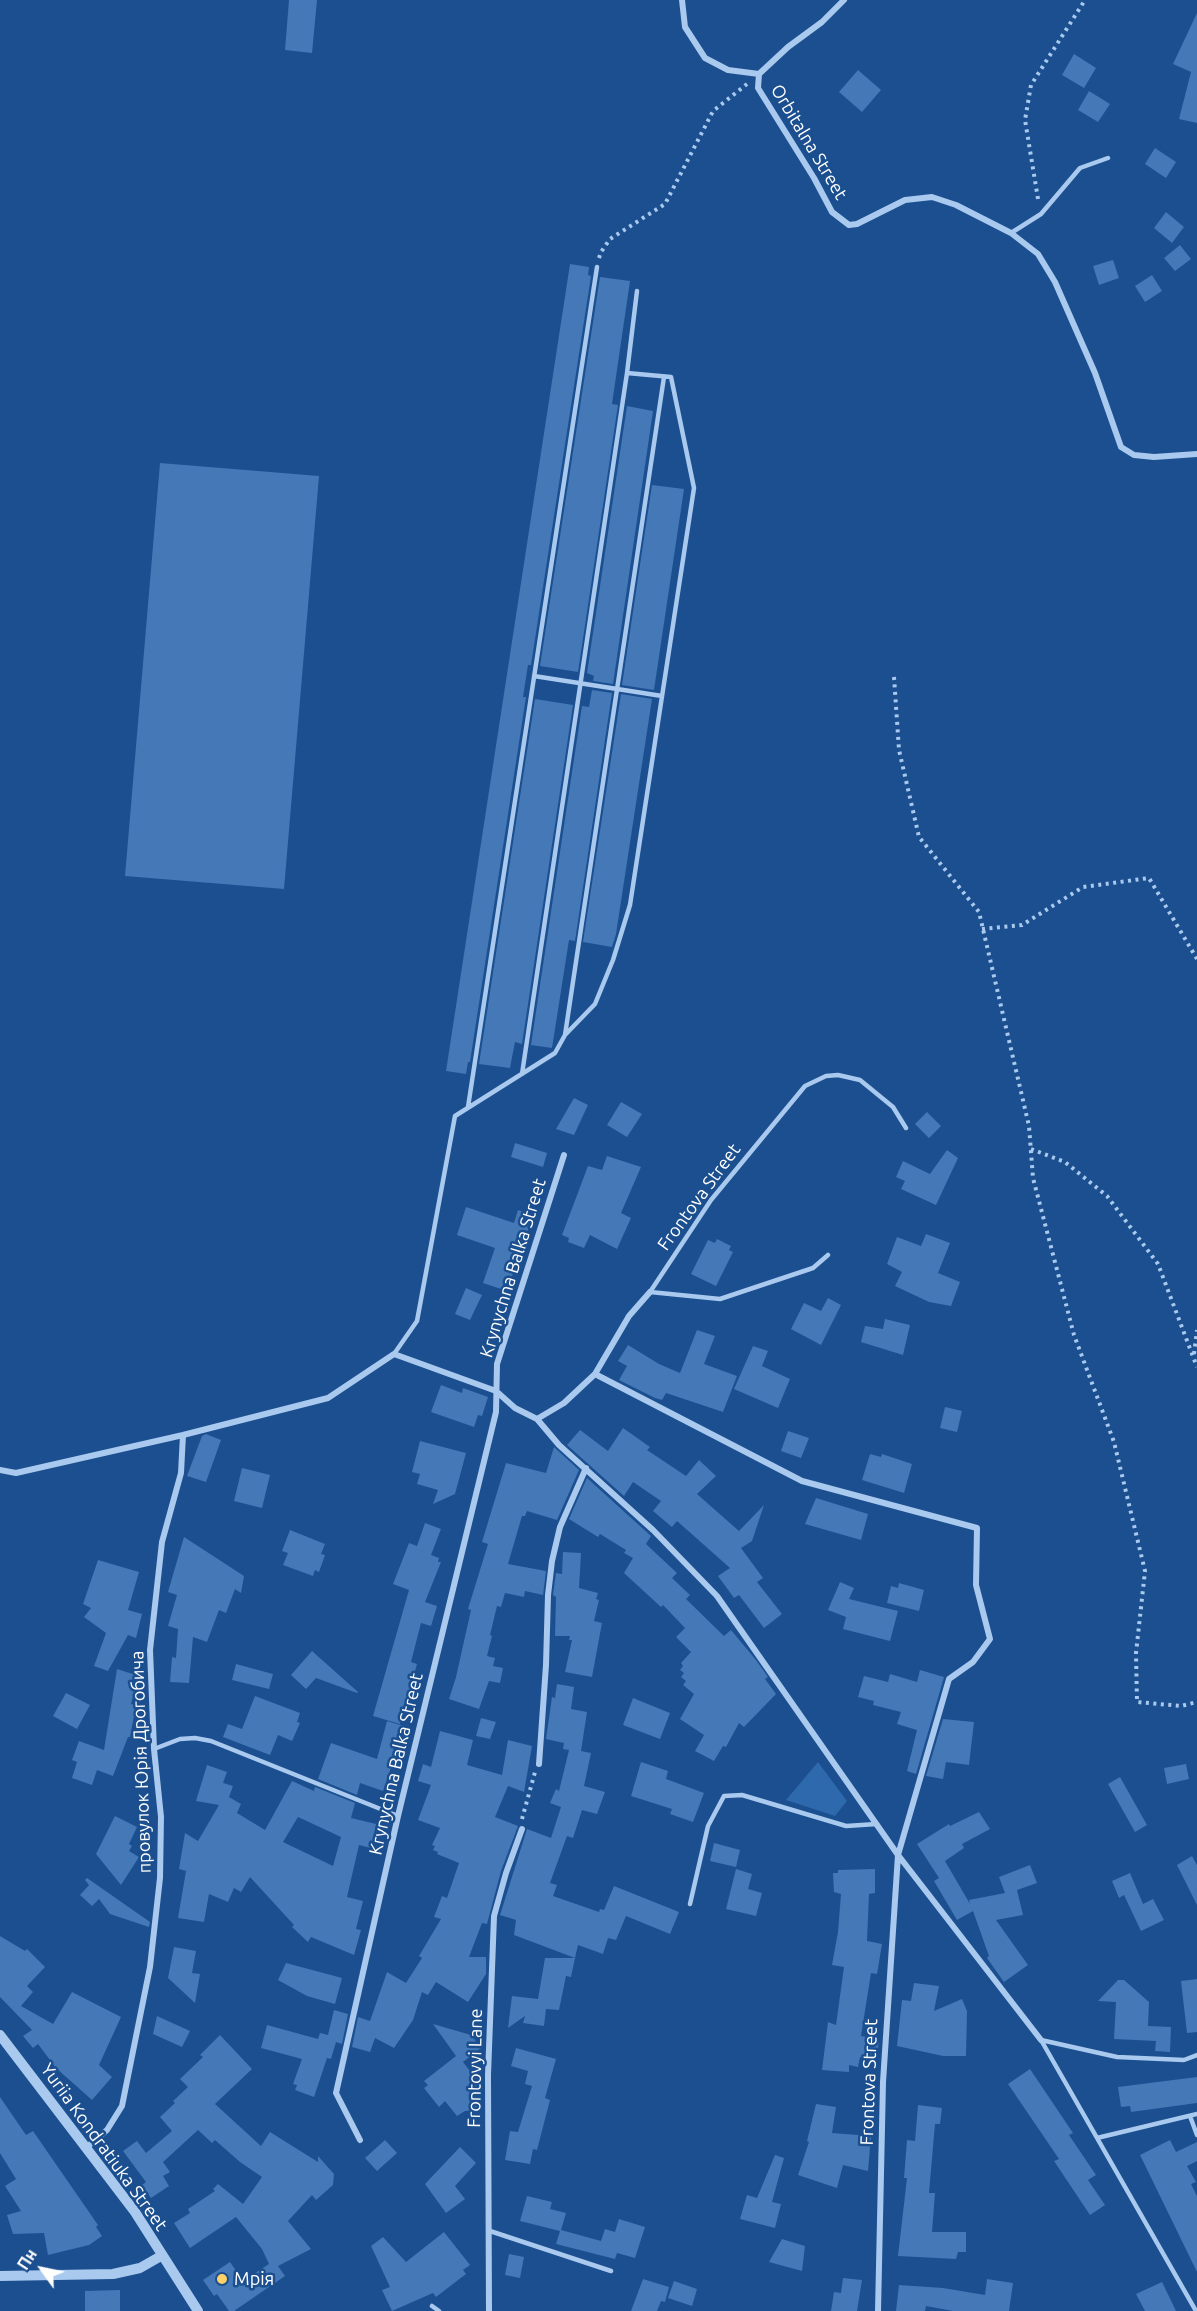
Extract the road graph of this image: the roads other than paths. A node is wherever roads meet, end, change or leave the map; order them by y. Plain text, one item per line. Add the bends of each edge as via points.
1 (682, 0) edge
2 (844, 0) edge
3 (759, 74) junction
4 (1108, 158) dead end
5 (1011, 233) junction
6 (597, 267) road end
7 (637, 291) dead end
8 (627, 372) junction
9 (664, 377) junction
10 (1197, 454) edge
11 (534, 675) junction
12 (581, 683) junction
13 (617, 689) junction
14 (662, 696) junction
15 (565, 1035) junction
16 (522, 1074) junction
17 (468, 1107) junction
18 (906, 1128) dead end
19 (564, 1155) dead end
20 (828, 1255) dead end
21 (650, 1292) junction
22 (394, 1354) junction
23 (595, 1374) junction
24 (496, 1391) junction
25 (537, 1419) junction
26 (183, 1435) junction
27 (586, 1468) junction
28 (0, 1470) edge
29 (154, 1749) junction
30 (539, 1764) road end
31 (398, 1816) junction
32 (877, 1824) junction
33 (522, 1829) road end
34 (898, 1855) junction
35 (690, 1904) dead end
36 (0, 2035) edge
37 (1041, 2040) junction
38 (1197, 2055) edge
39 (1197, 2114) edge
40 (1190, 2116) junction
41 (1197, 2134) edge
42 (1097, 2138) junction
43 (360, 2140) dead end
44 (87, 2147) junction
45 (490, 2231) junction
46 (161, 2256) junction
47 (611, 2271) dead end
48 (0, 2276) edge
49 (432, 2306) dead end
50 (198, 2311) edge
51 (439, 2311) edge
52 (489, 2311) edge
53 (878, 2311) edge
54 (1196, 2311) edge

1 - 3 street, Orbitalna Street via 685,27 705,58 728,70
2 - 3 street, Orbitalna Street
3 - 5 street, Orbitalna Street via 758,88 773,115 832,212 849,225 905,200 932,197
4 - 5 lane via 1080,168 1041,214
5 - 10 street, Orbitalna Street via 1038,254 1055,282 1095,373 1121,447 1134,455 1154,457
6 - 11 lane
7 - 8 lane
8 - 9 lane
8 - 12 lane
9 - 13 lane
9 - 14 lane via 671,377 694,488
11 - 12 lane
11 - 17 lane
12 - 13 lane
12 - 16 lane
13 - 14 lane
13 - 15 lane
14 - 15 lane via 630,905 595,1004
15 - 16 lane via 555,1053
16 - 17 lane
17 - 22 lane via 455,1116 417,1321
18 - 21 lane, Frontova Street via 893,1107 860,1080 826,1076 805,1086 711,1200
19 - 24 street, Krynychna Balka Street via 497,1364
20 - 21 lane via 813,1268 720,1299
21 - 23 street, Frontova Street via 629,1316
22 - 24 street
22 - 26 street via 328,1398
23 - 25 street, Frontova Street via 564,1403
23 - 34 street, Frontova Street via 802,1481 977,1528 976,1585 990,1639 973,1662 950,1679
24 - 25 street via 515,1408
24 - 31 street, Krynychna Balka Street via 496,1412
25 - 27 street
26 - 28 street via 16,1473
26 - 29 street, провулок Юрія Дрогобича via 181,1473 162,1542 150,1650
27 - 30 street via 560,1527 552,1561
27 - 32 street via 717,1596
29 - 31 lane via 180,1739 211,1741
29 - 44 street, провулок Юрія Дрогобича via 161,1817 160,1878 150,1967 122,2106 107,2130
31 - 43 street, Krynychna Balka Street via 336,2092
32 - 34 street
32 - 35 lane via 846,1826 742,1795 724,1796 708,1827
33 - 45 street, Frontovyi Lane via 494,1916 488,2075
34 - 37 street
34 - 53 street, Frontova Street via 883,2082
36 - 44 street, Yuriia Kondratiuka Street
37 - 38 lane via 1117,2057 1184,2060
37 - 42 lane
39 - 40 lane
40 - 41 lane
40 - 42 lane
42 - 54 lane
44 - 46 street, Yuriia Kondratiuka Street via 135,2212
45 - 47 lane
45 - 52 street, Frontovyi Lane
46 - 48 street via 141,2268 113,2274
46 - 50 street, Yuriia Kondratiuka Street
49 - 51 lane

